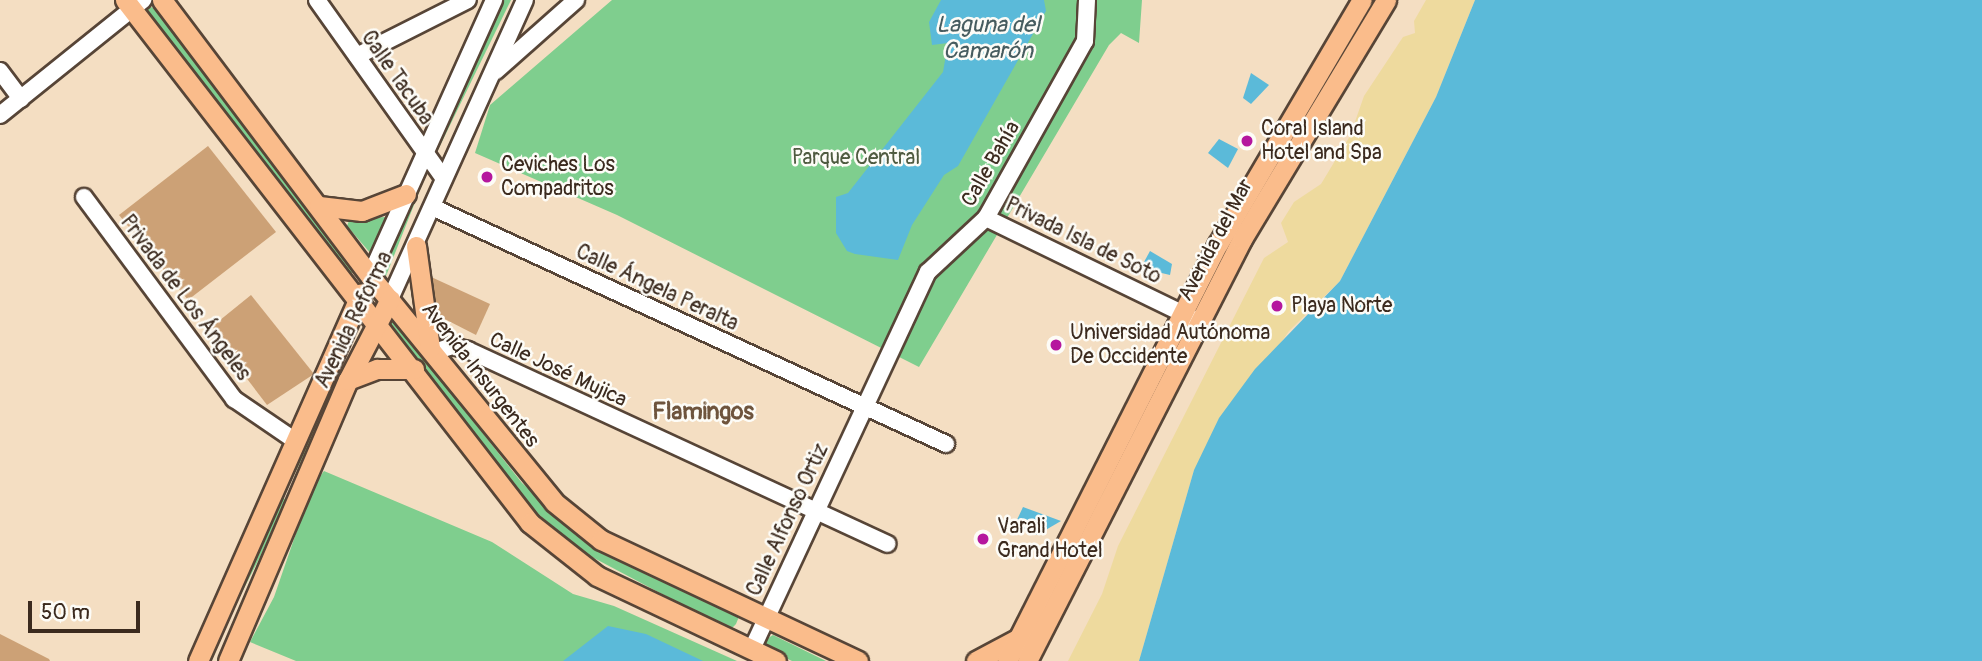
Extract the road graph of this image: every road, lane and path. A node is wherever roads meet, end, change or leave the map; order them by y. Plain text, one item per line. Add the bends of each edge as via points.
1 (162, 0) edge
2 (317, 0) edge
3 (468, 0) edge
4 (494, 0) edge
5 (525, 0) edge
6 (576, 0) edge
7 (1087, 0) edge
8 (1362, 0) edge
9 (1382, 1) edge
10 (134, 3) edge
11 (357, 56) junction
12 (0, 71) edge
13 (492, 75) junction
14 (21, 99) junction
15 (0, 115) edge
16 (425, 155) junction
17 (444, 179) junction
18 (406, 194) junction
19 (84, 197) dead end
20 (319, 206) junction
21 (432, 207) junction
22 (986, 218) junction
23 (416, 246) junction
24 (370, 275) junction
25 (390, 299) junction
26 (356, 303) junction
27 (1190, 317) junction
28 (376, 326) junction
29 (432, 350) junction
30 (414, 369) junction
31 (348, 380) junction
32 (863, 408) junction
33 (294, 440) junction
34 (946, 444) dead end
35 (276, 482) junction
36 (299, 498) junction
37 (814, 514) junction
38 (887, 544) dead end
39 (765, 618) junction
40 (215, 622) junction
41 (240, 633) junction
42 (1017, 639) junction
43 (752, 649) junction
44 (198, 661) edge
45 (228, 661) edge
46 (776, 661) edge
47 (858, 661) edge
48 (976, 661) edge
49 (1007, 661) edge
50 (1027, 661) edge

1 - 20 main road, Avenida Insurgentes
2 - 11 street, Calle Tacuba
3 - 11 street
4 - 16 street, Avenida Reforma
5 - 13 street, Avenida Reforma
6 - 13 street
7 - 22 street, Calle Bahía via 1085,41
8 - 27 main road, Avenida del Mar via 1246,194
9 - 27 main road, Avenida del Mar
10 - 14 street
10 - 26 main road
11 - 16 street, Calle Tacuba
12 - 14 street
13 - 17 street, Avenida Reforma
14 - 15 street
16 - 17 street, Calle Tacuba
16 - 18 street, Avenida Reforma
17 - 21 street, Avenida Reforma
18 - 20 main road via 362,211
18 - 24 street, Avenida Reforma
19 - 33 street, Privada de Los Ángeles via 234,399
20 - 24 main road, Avenida Insurgentes
21 - 23 street, Avenida Reforma
21 - 32 street, Calle Ángela Peralta
22 - 27 street, Privada Isla de Soto
22 - 32 street, Calle Bahía via 928,272
23 - 25 street, Avenida Reforma
23 - 29 main road
24 - 25 main road, Avenida Insurgentes
24 - 26 main road, Avenida Reforma
25 - 28 main road, Avenida Reforma
25 - 29 main road, Avenida Insurgentes
26 - 28 main road
26 - 33 main road, Avenida Reforma
27 - 42 main road, Avenida del Mar
27 - 50 main road, Avenida del Mar
28 - 30 main road
28 - 31 main road, Avenida Reforma
29 - 37 street, Calle José Mujica via 452,346 468,350
29 - 39 main road, Avenida Insurgentes via 539,485 588,533
30 - 31 main road via 377,369
30 - 43 main road via 509,498 551,543 597,576
31 - 36 main road, Avenida Reforma
32 - 34 street, Calle Ángela Peralta
32 - 37 street, Calle Alfonso Ortiz
33 - 35 main road, Avenida Reforma
35 - 36 main road
35 - 40 main road, Avenida Reforma
36 - 41 main road, Avenida Reforma
37 - 38 street, Calle José Mujica
37 - 39 street, Calle Alfonso Ortiz
39 - 43 street, Calle Alfonso Ortiz
39 - 47 main road, Avenida Insurgentes
40 - 41 main road
40 - 44 main road, Avenida Reforma
41 - 45 main road, Avenida Reforma
42 - 48 main road
42 - 49 main road, Avenida del Mar
43 - 46 main road

